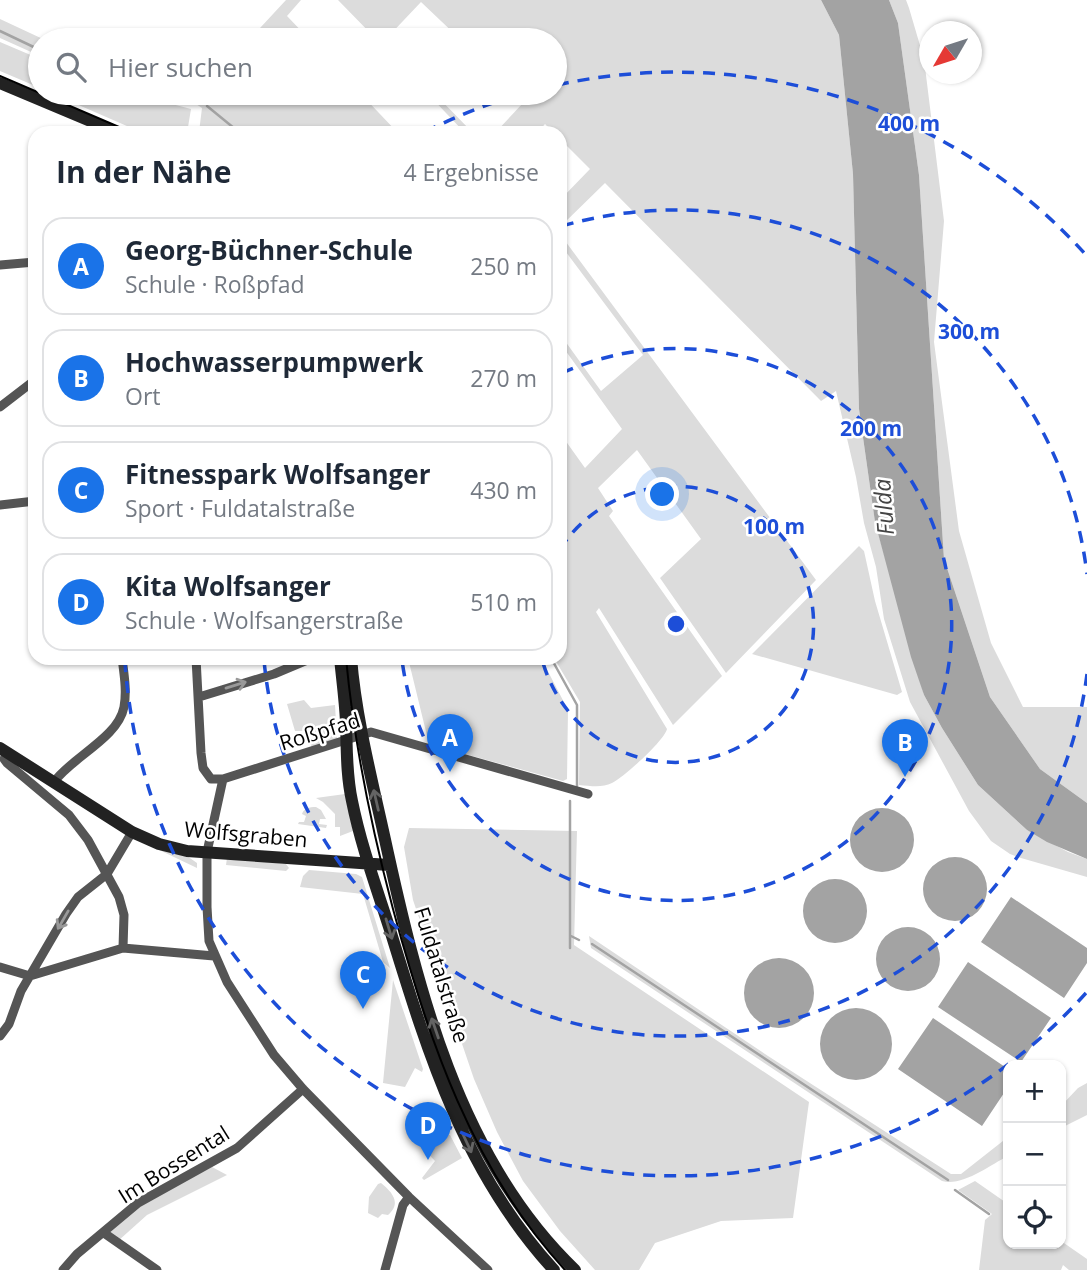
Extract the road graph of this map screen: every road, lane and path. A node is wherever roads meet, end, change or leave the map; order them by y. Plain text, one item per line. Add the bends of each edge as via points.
1 (0, 83) edge
2 (28, 95) edge
3 (52, 105) edge
4 (102, 126) edge
5 (28, 263) edge
6 (0, 265) edge
7 (28, 385) edge
8 (0, 407) edge
9 (28, 502) edge
10 (0, 505) edge
11 (123, 665) edge
12 (197, 665) edge
13 (295, 665) edge
14 (340, 665) edge
15 (352, 665) edge
16 (199, 697) junction
17 (361, 736) junction
18 (345, 741) junction
19 (3, 750) edge
20 (223, 779) junction
21 (54, 782) junction
22 (588, 794) dead end
23 (132, 832) junction
24 (207, 852) junction
25 (368, 864) junction
26 (389, 865) junction
27 (107, 874) junction
28 (123, 948) junction
29 (214, 956) junction
30 (0, 967) edge
31 (30, 976) junction
32 (0, 1036) edge
33 (303, 1089) junction
34 (409, 1197) junction
35 (104, 1233) junction
36 (144, 1267) edge
37 (63, 1270) edge
38 (157, 1270) edge
39 (384, 1270) edge
40 (488, 1270) edge
41 (554, 1270) edge
42 (575, 1270) edge

1 - 2 main road
3 - 4 main road
5 - 6 street
7 - 8 street
9 - 10 street
11 - 21 street via 126,697 115,727
12 - 16 street
16 -> 13 street
14 - 18 main road, Fuldatalstraße
15 - 17 main road, Fuldatalstraße
16 - 20 street via 203,768 211,779
17 - 18 street, Roßpfad
17 - 22 street, Roßpfad via 371,733
26 -> 17 main road, Fuldatalstraße
18 - 20 street, Roßpfad
18 - 25 main road, Fuldatalstraße via 351,800
19 - 21 main road, Wolfsgraben
19 - 27 street via 10,767 69,815
20 - 24 street
21 - 23 main road, Wolfsgraben
23 - 24 main road, Wolfsgraben via 159,844
23 - 27 street
24 - 25 main road, Wolfsgraben
24 - 29 street via 209,941
25 - 26 main road, Wolfsgraben
25 -> 41 main road, Fuldatalstraße via 425,1040 457,1122 506,1212
42 -> 26 main road, Fuldatalstraße via 523,1210 474,1126 428,1007
27 - 28 street via 124,915
27 -> 31 street via 78,897
28 - 29 street
28 - 31 street
29 - 33 street via 274,1055
30 - 31 street
31 - 32 street
33 - 34 street
33 - 35 street, Im Bossental via 237,1148 138,1203
34 - 39 street
34 - 40 street
35 - 36 street
35 - 37 street, Im Bossental
36 - 38 street

